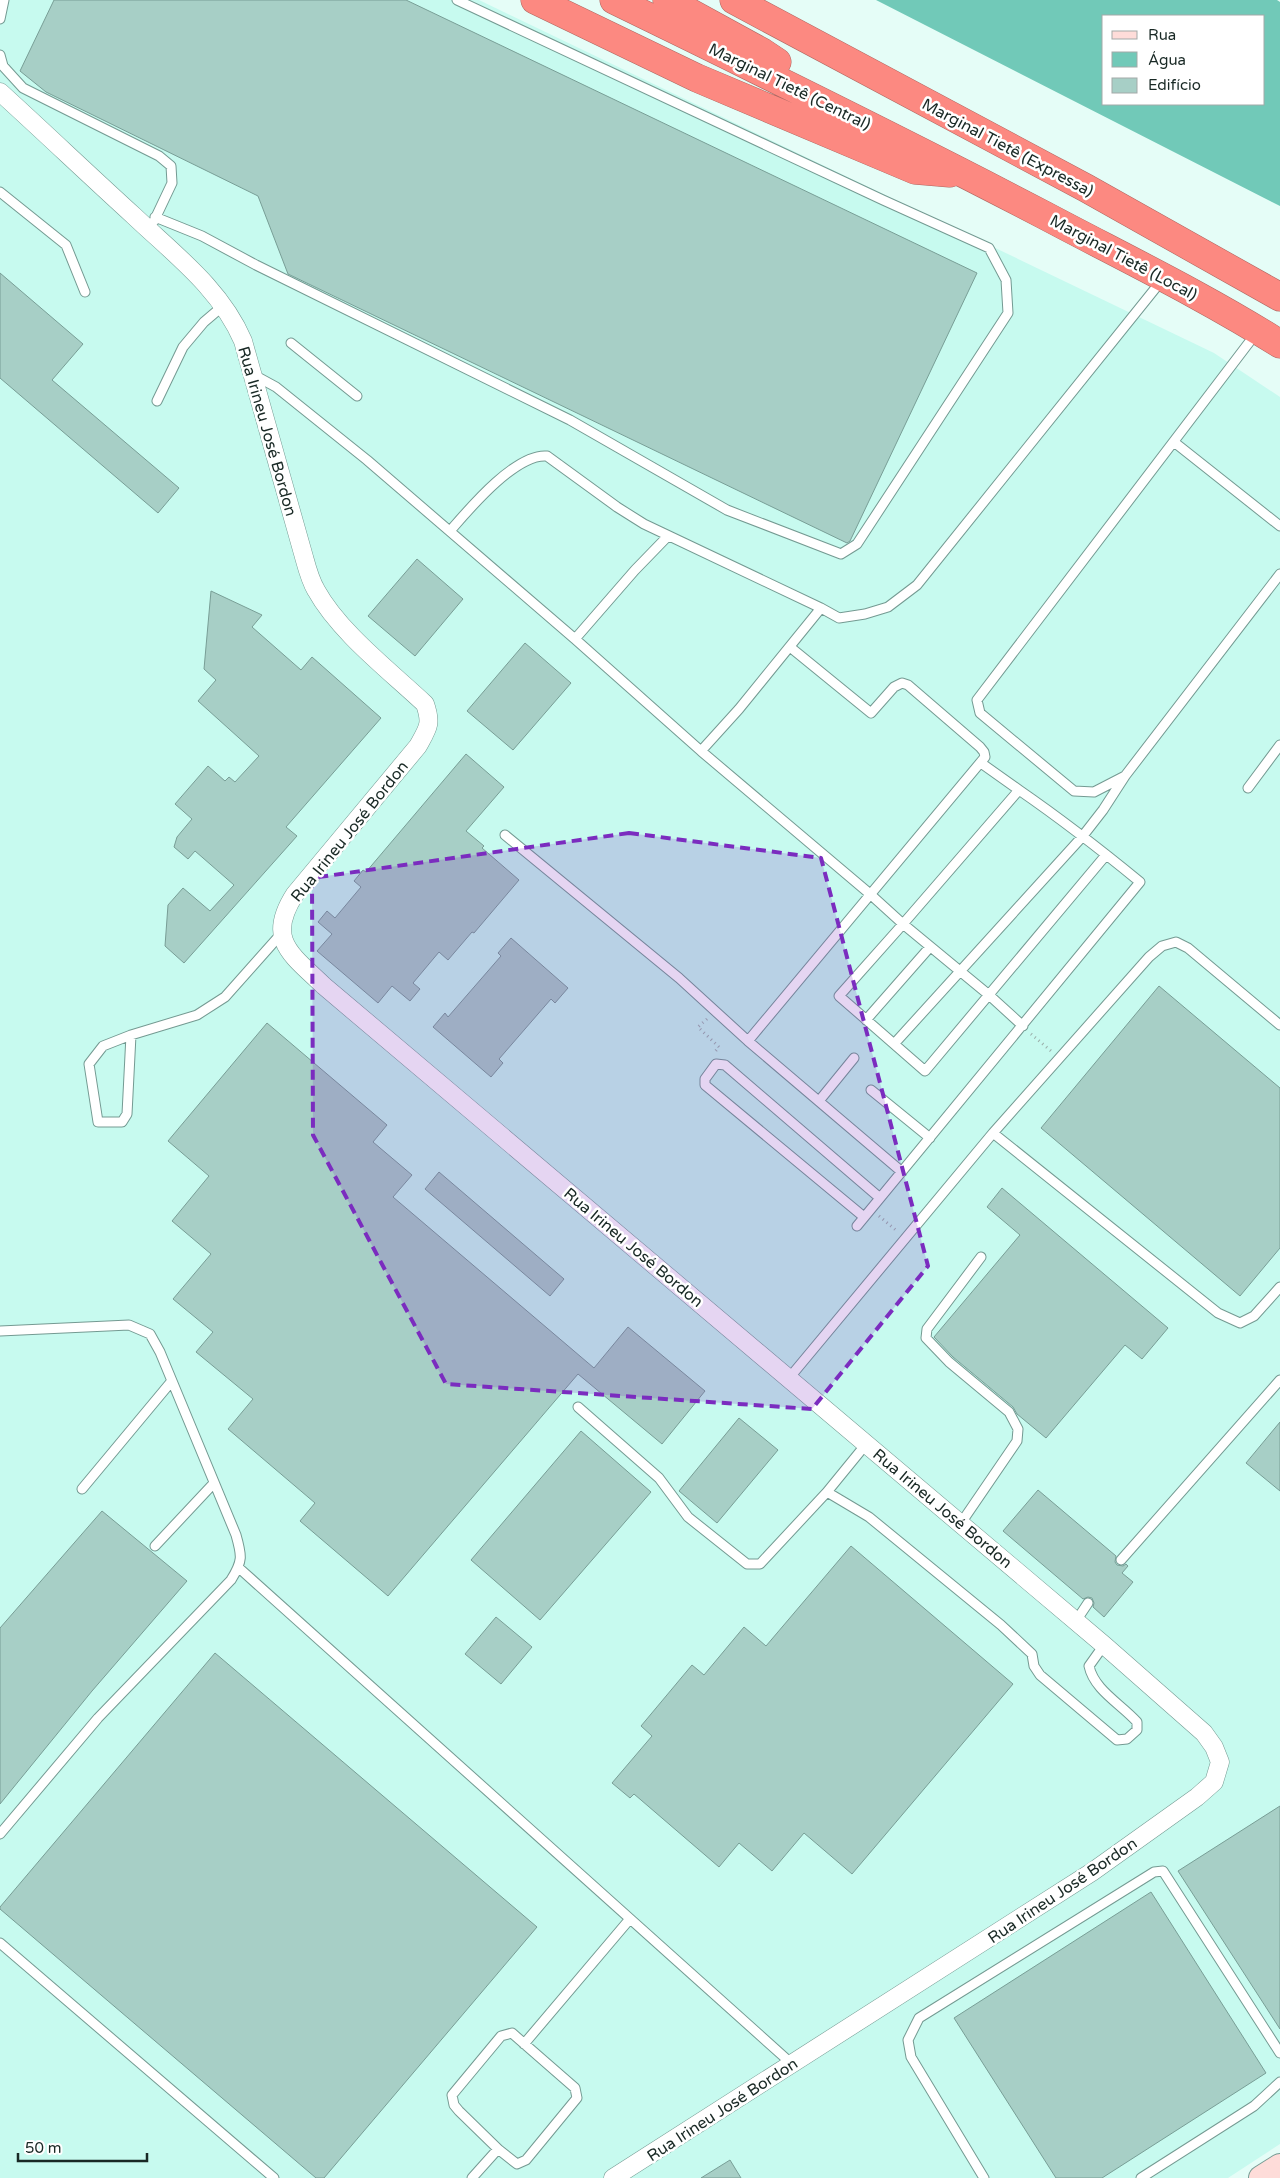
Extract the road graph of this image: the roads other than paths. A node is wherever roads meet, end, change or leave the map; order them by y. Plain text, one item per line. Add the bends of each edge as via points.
1 (4, 0) edge
2 (457, 0) edge
3 (535, 0) edge
4 (614, 0) edge
5 (667, 0) edge
6 (734, 0) edge
7 (0, 19) edge
8 (0, 55) edge
9 (0, 92) edge
10 (844, 112) junction
11 (965, 174) junction
12 (0, 192) edge
13 (152, 224) junction
14 (1164, 278) junction
15 (85, 292) dead end
16 (1280, 297) edge
17 (224, 305) junction
18 (1269, 337) edge
19 (291, 343) dead end
20 (254, 375) junction
21 (357, 396) dead end
22 (157, 401) dead end
23 (1174, 442) junction
24 (1280, 526) edge
25 (450, 531) junction
26 (668, 536) junction
27 (1280, 574) edge
28 (821, 608) junction
29 (575, 639) junction
30 (790, 647) junction
31 (1280, 745) edge
32 (701, 752) junction
33 (981, 763) junction
34 (1125, 776) junction
35 (1248, 788) dead end
36 (1019, 790) junction
37 (505, 835) dead end
38 (1082, 837) junction
39 (1106, 855) junction
40 (870, 894) junction
41 (903, 924) junction
42 (281, 934) junction
43 (930, 946) junction
44 (960, 972) junction
45 (989, 995) junction
46 (866, 1020) junction
47 (1280, 1025) edge
48 (1023, 1026) junction
49 (131, 1035) junction
50 (748, 1040) junction
51 (894, 1044) junction
52 (854, 1058) dead end
53 (871, 1090) dead end
54 (819, 1101) junction
55 (993, 1133) junction
56 (930, 1138) junction
57 (902, 1172) junction
58 (880, 1198) junction
59 (864, 1217) junction
60 (857, 1226) dead end
61 (981, 1257) dead end
62 (1280, 1287) edge
63 (0, 1331) edge
64 (790, 1377) junction
65 (1280, 1380) edge
66 (171, 1382) junction
67 (578, 1407) dead end
68 (867, 1444) junction
69 (214, 1483) junction
70 (82, 1489) dead end
71 (827, 1492) junction
72 (961, 1523) junction
73 (155, 1546) dead end
74 (1121, 1560) dead end
75 (238, 1568) junction
76 (1088, 1603) dead end
77 (1076, 1621) junction
78 (1104, 1645) junction
79 (0, 1834) edge
80 (629, 1920) junction
81 (0, 1943) edge
82 (524, 2044) junction
83 (1280, 2053) edge
84 (792, 2064) junction
85 (1280, 2082) edge
86 (498, 2149) junction
87 (1280, 2166) edge
88 (274, 2178) edge
89 (472, 2178) edge
90 (613, 2178) edge
91 (984, 2178) edge
92 (1141, 2178) edge
93 (1261, 2178) edge

1 - 7 lane
2 - 13 lane via 989,248 1006,280 1008,313 857,544 841,554 727,510 570,420 202,236
3 - 11 highway via 697,78 914,170
4 - 10 highway, Marginal Tietê (Central)
5 - 10 highway via 762,52
6 - 16 highway, Marginal Tietê (Expressa) via 1086,188
8 - 13 lane via 3,66 23,88 159,156 171,166 172,183
9 - 13 street, Rua Irineu José Bordon
10 - 11 highway, Marginal Tietê (Central)
11 - 14 highway, Marginal Tietê (Local)
12 - 15 lane via 66,245
13 - 17 street, Rua Irineu José Bordon
14 - 18 highway, Marginal Tietê (Local)
14 - 28 lane via 917,585 888,607 865,614 839,618
17 - 20 street, Rua Irineu José Bordon via 235,322
17 - 22 lane via 182,347
18 - 23 lane
19 - 21 lane
20 - 25 lane via 276,387 314,417
20 - 42 street, Rua Irineu José Bordon via 315,589 358,641 425,704 430,723 418,746 295,894 282,920
23 - 24 lane
23 - 34 lane via 977,700 980,713 1074,791 1094,792
25 - 26 lane via 496,482 537,455 555,460 616,507
25 - 29 lane
26 - 28 lane
26 - 29 lane
27 - 34 lane
28 - 30 lane
29 - 32 lane
30 - 32 lane
30 - 33 lane via 871,713 894,687 902,683 908,685 980,747 985,756
31 - 35 lane
32 - 40 lane
33 - 36 lane
33 - 40 lane
34 - 38 lane
36 - 38 lane
36 - 41 lane
37 - 50 lane via 679,978
38 - 39 lane
38 - 44 lane
39 - 45 lane
39 - 48 lane via 1140,882
40 - 41 lane
40 - 50 lane
41 - 43 lane
41 - 46 lane via 839,996
42 - 49 lane via 225,997 197,1015
42 - 64 street, Rua Irineu José Bordon via 295,958 324,986
43 - 44 lane
43 - 46 lane
44 - 45 lane
44 - 51 lane
45 - 48 lane
45 - 51 lane via 925,1071
46 - 51 lane
47 - 55 lane via 1188,948 1176,942 1162,946
48 - 56 lane
49 - 49 lane via 103,1046 89,1064 98,1122 122,1122 127,1114
50 - 54 lane
52 - 54 lane
53 - 56 lane
54 - 57 lane
55 - 62 lane via 1218,1313 1240,1323 1254,1316
55 - 64 lane
56 - 57 lane
57 - 58 lane
58 - 59 lane
58 - 59 lane via 724,1064 716,1064 704,1081 705,1085
59 - 60 lane
61 - 72 lane via 926,1329 926,1338 949,1362 1009,1412 1018,1429 1017,1441
63 - 66 lane via 129,1326 150,1334
64 - 68 street, Rua Irineu José Bordon
65 - 74 lane
66 - 69 lane
66 - 70 lane
67 - 71 lane via 660,1478 688,1517 746,1564 760,1564
68 - 71 lane
68 - 72 street, Rua Irineu José Bordon
69 - 73 lane
69 - 75 lane via 242,1556
71 - 78 lane via 869,1517 1001,1625 1032,1654 1040,1675 1102,1729 1117,1740 1127,1739 1137,1730 1137,1722 1091,1677 1089,1666
72 - 77 street, Rua Irineu José Bordon
75 - 79 lane via 98,1718
75 - 80 lane
76 - 77 lane
77 - 78 street, Rua Irineu José Bordon
78 - 84 street, Rua Irineu José Bordon via 1204,1733 1220,1762 1214,1782 1092,1872
80 - 82 lane
80 - 84 lane
81 - 88 lane
82 - 86 lane via 512,2033 501,2036 452,2096 459,2111
82 - 86 lane via 575,2088 577,2098 522,2163 517,2164
83 - 91 lane via 1163,1871 1154,1872 918,2018 908,2040 911,2057
84 - 90 street, Rua Irineu José Bordon
85 - 92 lane via 1254,2106
86 - 89 lane
87 - 93 main road

